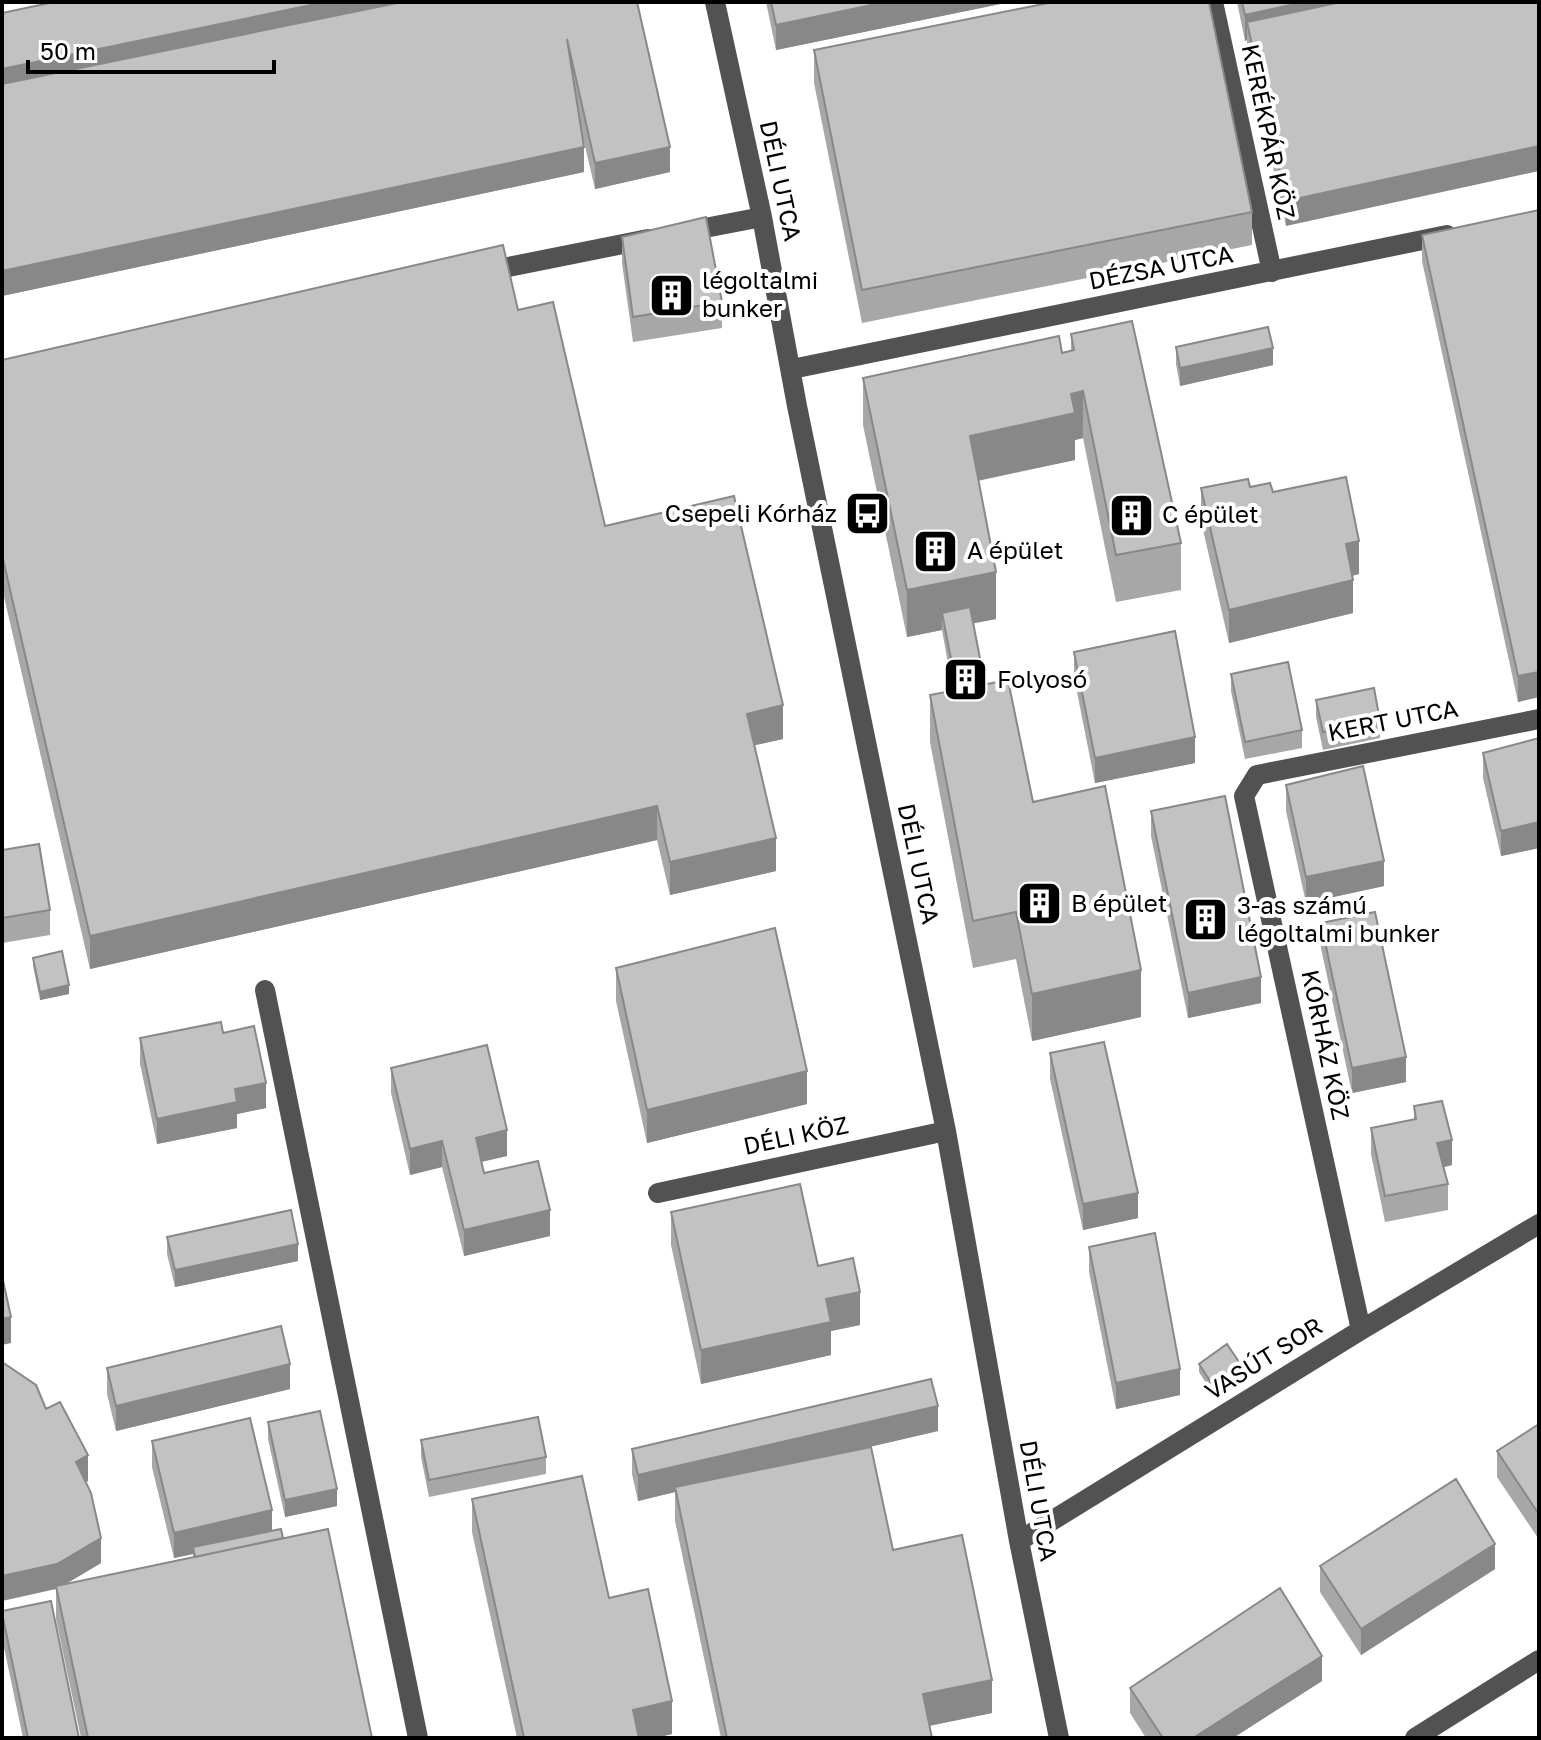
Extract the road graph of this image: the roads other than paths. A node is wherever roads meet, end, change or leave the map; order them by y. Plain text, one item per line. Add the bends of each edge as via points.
1 (715, 2) edge
2 (1213, 2) edge
3 (762, 217) junction
4 (1465, 231) edge
5 (1272, 272) junction
6 (467, 275) edge
7 (792, 369) junction
8 (1539, 719) edge
9 (1257, 775) joint
10 (265, 990) dead end
11 (946, 1131) junction
12 (658, 1193) dead end
13 (1539, 1224) edge
14 (1361, 1330) junction
15 (1019, 1541) junction
16 (1539, 1660) edge
17 (418, 1738) edge
18 (1059, 1738) edge
19 (1415, 1738) edge

1 - 3 street, DÉLI UTCA
2 - 5 street, KERÉKPÁR KÖZ via 1231,49
3 - 6 street
3 - 7 street, DÉLI UTCA
4 - 5 street, DÉZSA UTCA
5 - 7 street, DÉZSA UTCA
7 - 11 street, DÉLI UTCA
8 - 9 street, KERT UTCA
9 - 14 street, KÓRHÁZ KÖZ via 1244,796
10 - 17 street
11 - 12 street, DÉLI KÖZ
11 - 15 street, DÉLI UTCA
13 - 14 street, VASÚT SOR
14 - 15 street, VASÚT SOR
15 - 18 street, DÉLI UTCA
16 - 19 street

